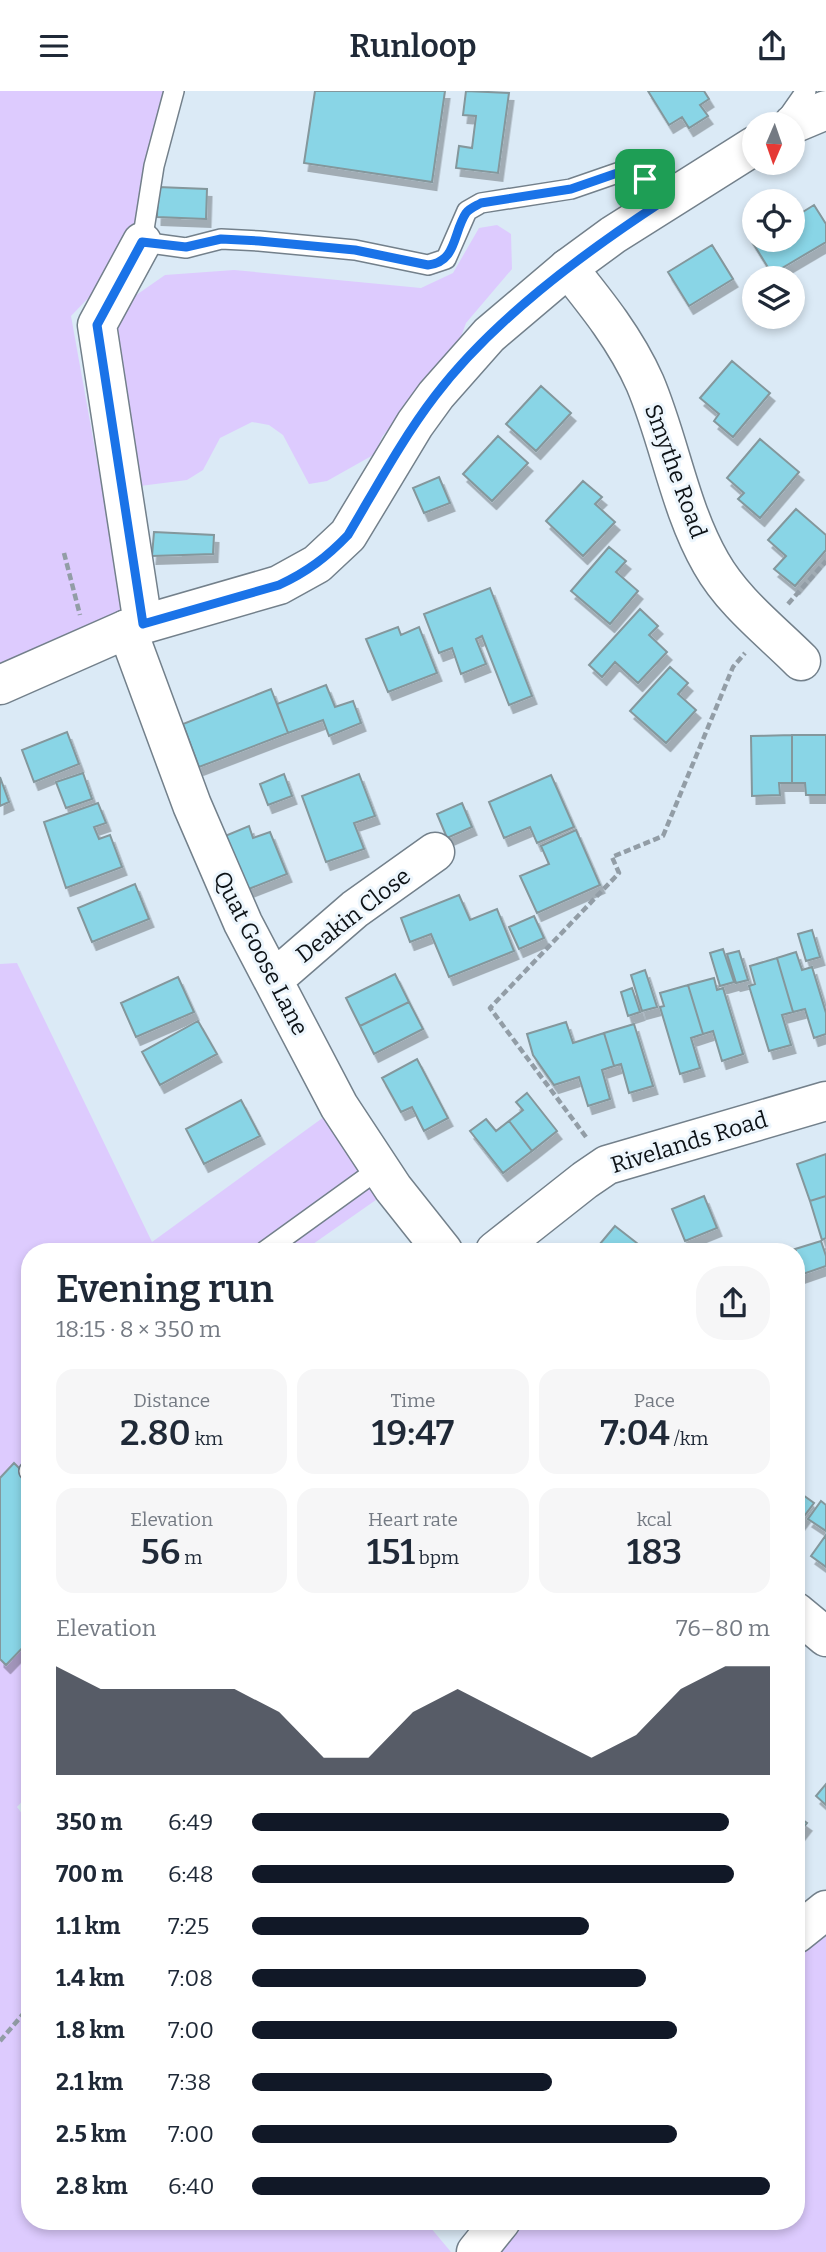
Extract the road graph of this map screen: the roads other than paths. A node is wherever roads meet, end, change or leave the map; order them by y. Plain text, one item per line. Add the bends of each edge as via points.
1 (174, 91) edge
2 (806, 91) edge
3 (826, 110) edge
4 (791, 112) edge
5 (805, 119) edge
6 (742, 153) edge
7 (660, 203) junction
8 (142, 242) junction
9 (568, 268) junction
10 (135, 626) junction
11 (802, 661) dead end
12 (0, 685) edge
13 (435, 852) dead end
14 (272, 980) junction
15 (826, 1101) edge
16 (380, 1168) junction
17 (276, 1243) edge
18 (437, 1243) edge
19 (505, 1243) edge
20 (805, 1620) edge
21 (826, 1637) edge
22 (826, 1910) edge
23 (805, 1927) edge

1 - 8 lane via 154,166
2 - 4 lane
3 - 5 street
6 - 7 street
7 - 8 lane via 638,172 626,170 571,189 481,203 467,211 446,259 428,265 355,250 259,241 221,239 186,247
7 - 9 street
8 - 10 street, Quat Goose Lane via 97,325
9 - 10 street via 461,364 415,424 348,535 333,551 279,585
9 - 11 street, Smythe Road via 607,317 645,384 697,536 712,566 746,608
10 - 12 street
10 - 14 street, Quat Goose Lane via 197,817
13 - 14 street, Deakin Close via 355,909
14 - 16 street, Quat Goose Lane via 339,1106
15 - 19 street, Rivelands Road via 607,1165
16 - 17 lane
16 - 18 street, Quat Goose Lane
20 - 21 street
22 - 23 street

